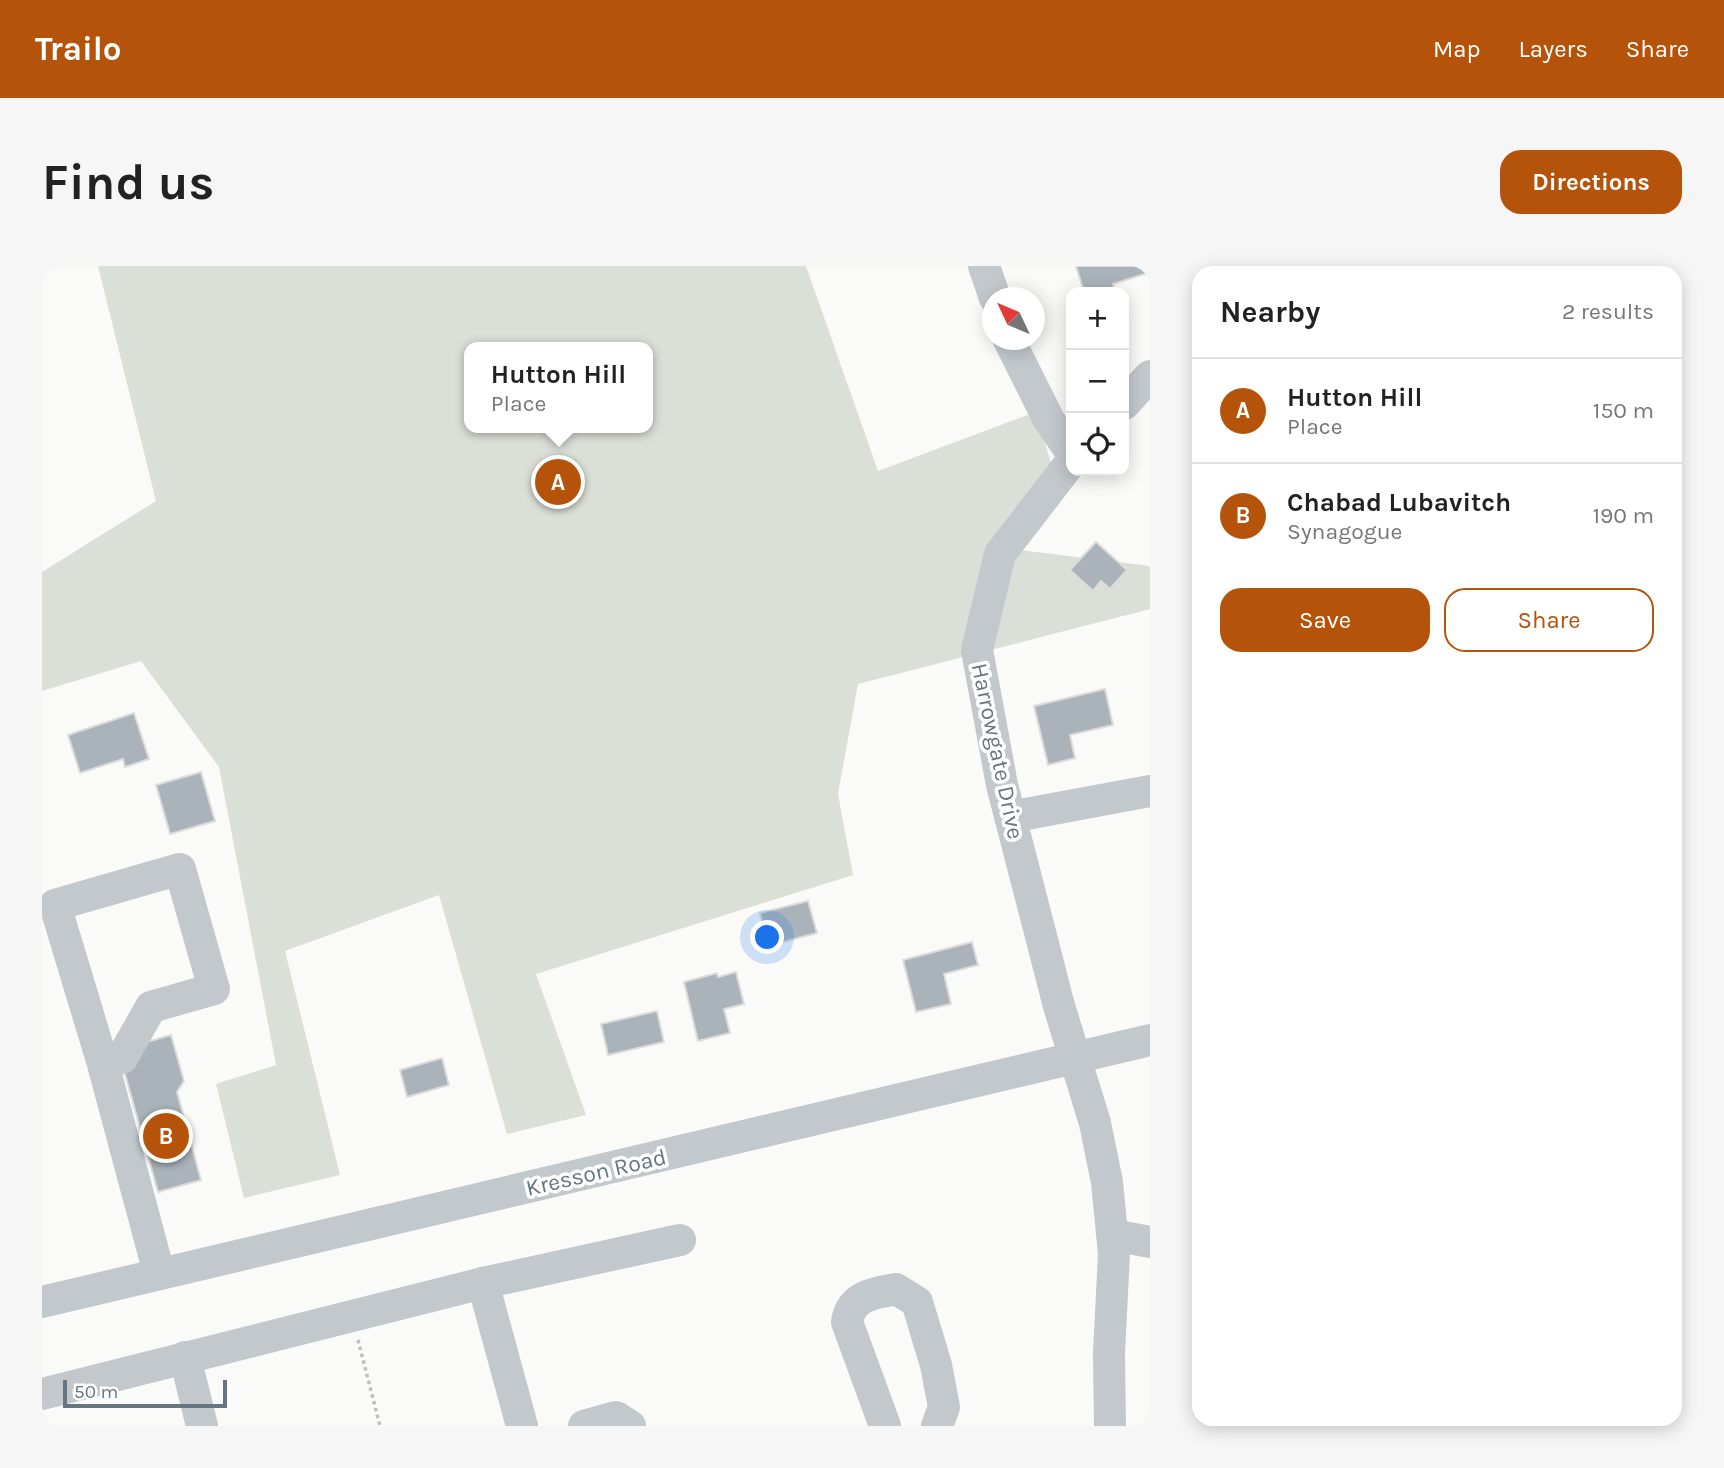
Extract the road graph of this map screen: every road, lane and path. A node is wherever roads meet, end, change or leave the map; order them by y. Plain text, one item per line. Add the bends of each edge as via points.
1 (984, 266) edge
2 (991, 287) edge
3 (1014, 350) edge
4 (1150, 376) edge
5 (1129, 399) edge
6 (1066, 445) edge
7 (1066, 468) edge
8 (1150, 791) edge
9 (1010, 817) junction
10 (1150, 1041) edge
11 (1075, 1059) junction
12 (103, 1065) junction
13 (1113, 1235) junction
14 (680, 1240) dead end
15 (1150, 1242) edge
16 (159, 1273) junction
17 (483, 1283) junction
18 (42, 1302) edge
19 (352, 1316) junction
20 (185, 1357) junction
21 (42, 1394) edge
22 (202, 1426) edge
23 (380, 1426) edge
24 (522, 1426) edge
25 (584, 1426) edge
26 (630, 1426) edge
27 (885, 1426) edge
28 (937, 1426) edge
29 (1110, 1426) edge

1 - 2 street
3 - 6 street
4 - 5 street
7 - 9 street, Harrowgate Drive via 1000,554 977,650
8 - 9 street
9 - 11 street, Harrowgate Drive
10 - 11 street, Kresson Road
11 - 13 street, Harrowgate Drive via 1095,1123
11 - 16 street, Kresson Road
12 - 12 street via 55,905 180,869 214,989 150,1007 122,1058
12 - 16 street
13 - 15 street
13 - 29 street, Harrowgate Drive
14 - 17 street
16 - 18 street, Kresson Road
17 - 19 street
17 - 24 street
19 - 20 street
19 - 23 path
20 - 21 street
20 - 22 street
25 - 26 street via 616,1418
27 - 28 street via 847,1322 855,1302 896,1289 917,1302 936,1365 943,1407

